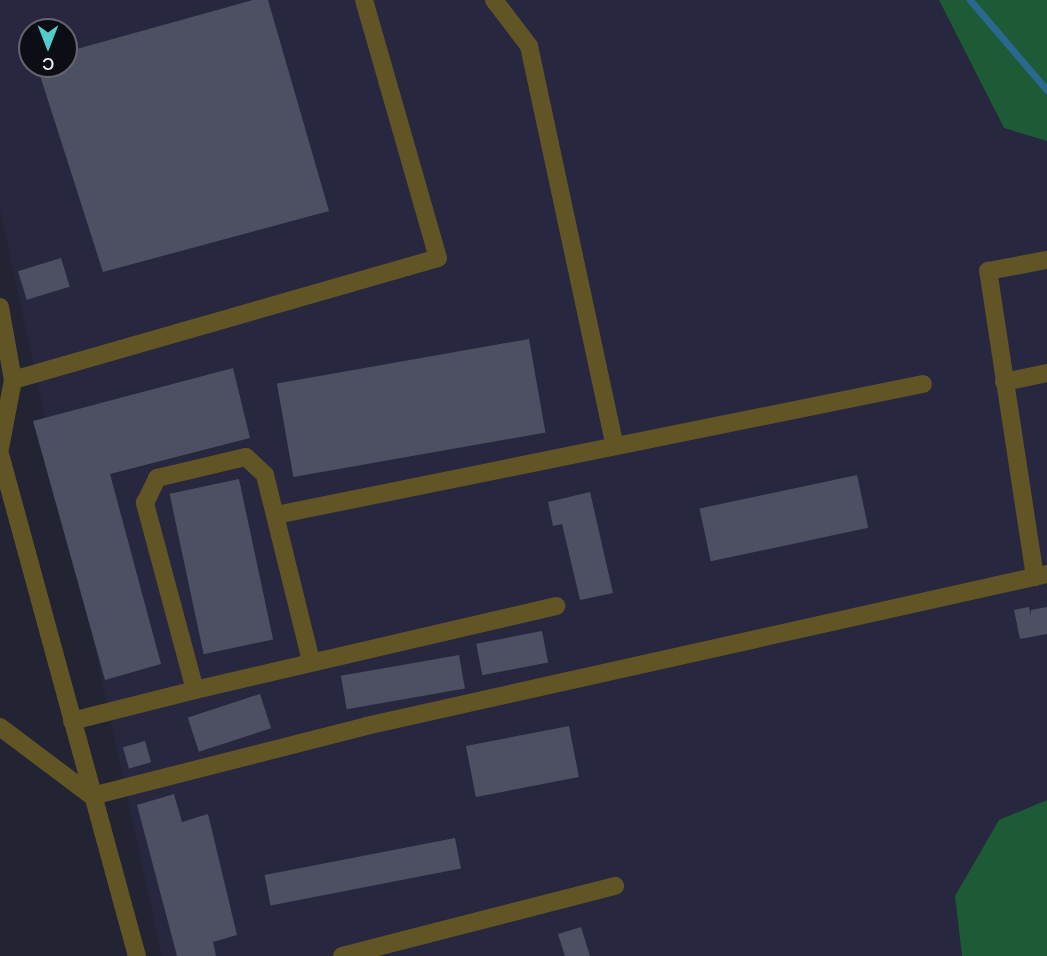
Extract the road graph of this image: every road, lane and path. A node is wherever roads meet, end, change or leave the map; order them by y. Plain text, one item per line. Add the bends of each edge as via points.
1 (364, 0) edge
2 (494, 0) edge
3 (1047, 260) edge
4 (0, 307) edge
5 (1047, 373) edge
6 (13, 380) junction
7 (1004, 382) junction
8 (923, 384) dead end
9 (615, 447) junction
10 (0, 448) edge
11 (0, 454) edge
12 (276, 515) junction
13 (1041, 576) edge
14 (556, 606) dead end
15 (311, 661) junction
16 (195, 690) junction
17 (72, 721) junction
18 (0, 727) edge
19 (92, 796) junction
20 (615, 886) dead end
21 (137, 956) edge
22 (342, 956) edge

1 - 6 lane via 438,258
2 - 9 lane via 529,46
3 - 7 lane via 988,271
4 - 6 lane
5 - 7 lane
6 - 10 lane
7 - 13 lane
8 - 9 lane
9 - 12 lane
11 - 17 lane
12 - 15 lane
12 - 16 lane via 265,475 246,457 157,478 145,502
13 - 19 lane via 366,726
14 - 15 lane
15 - 16 lane
16 - 17 lane
17 - 19 lane
18 - 19 lane
19 - 21 lane
20 - 22 lane

